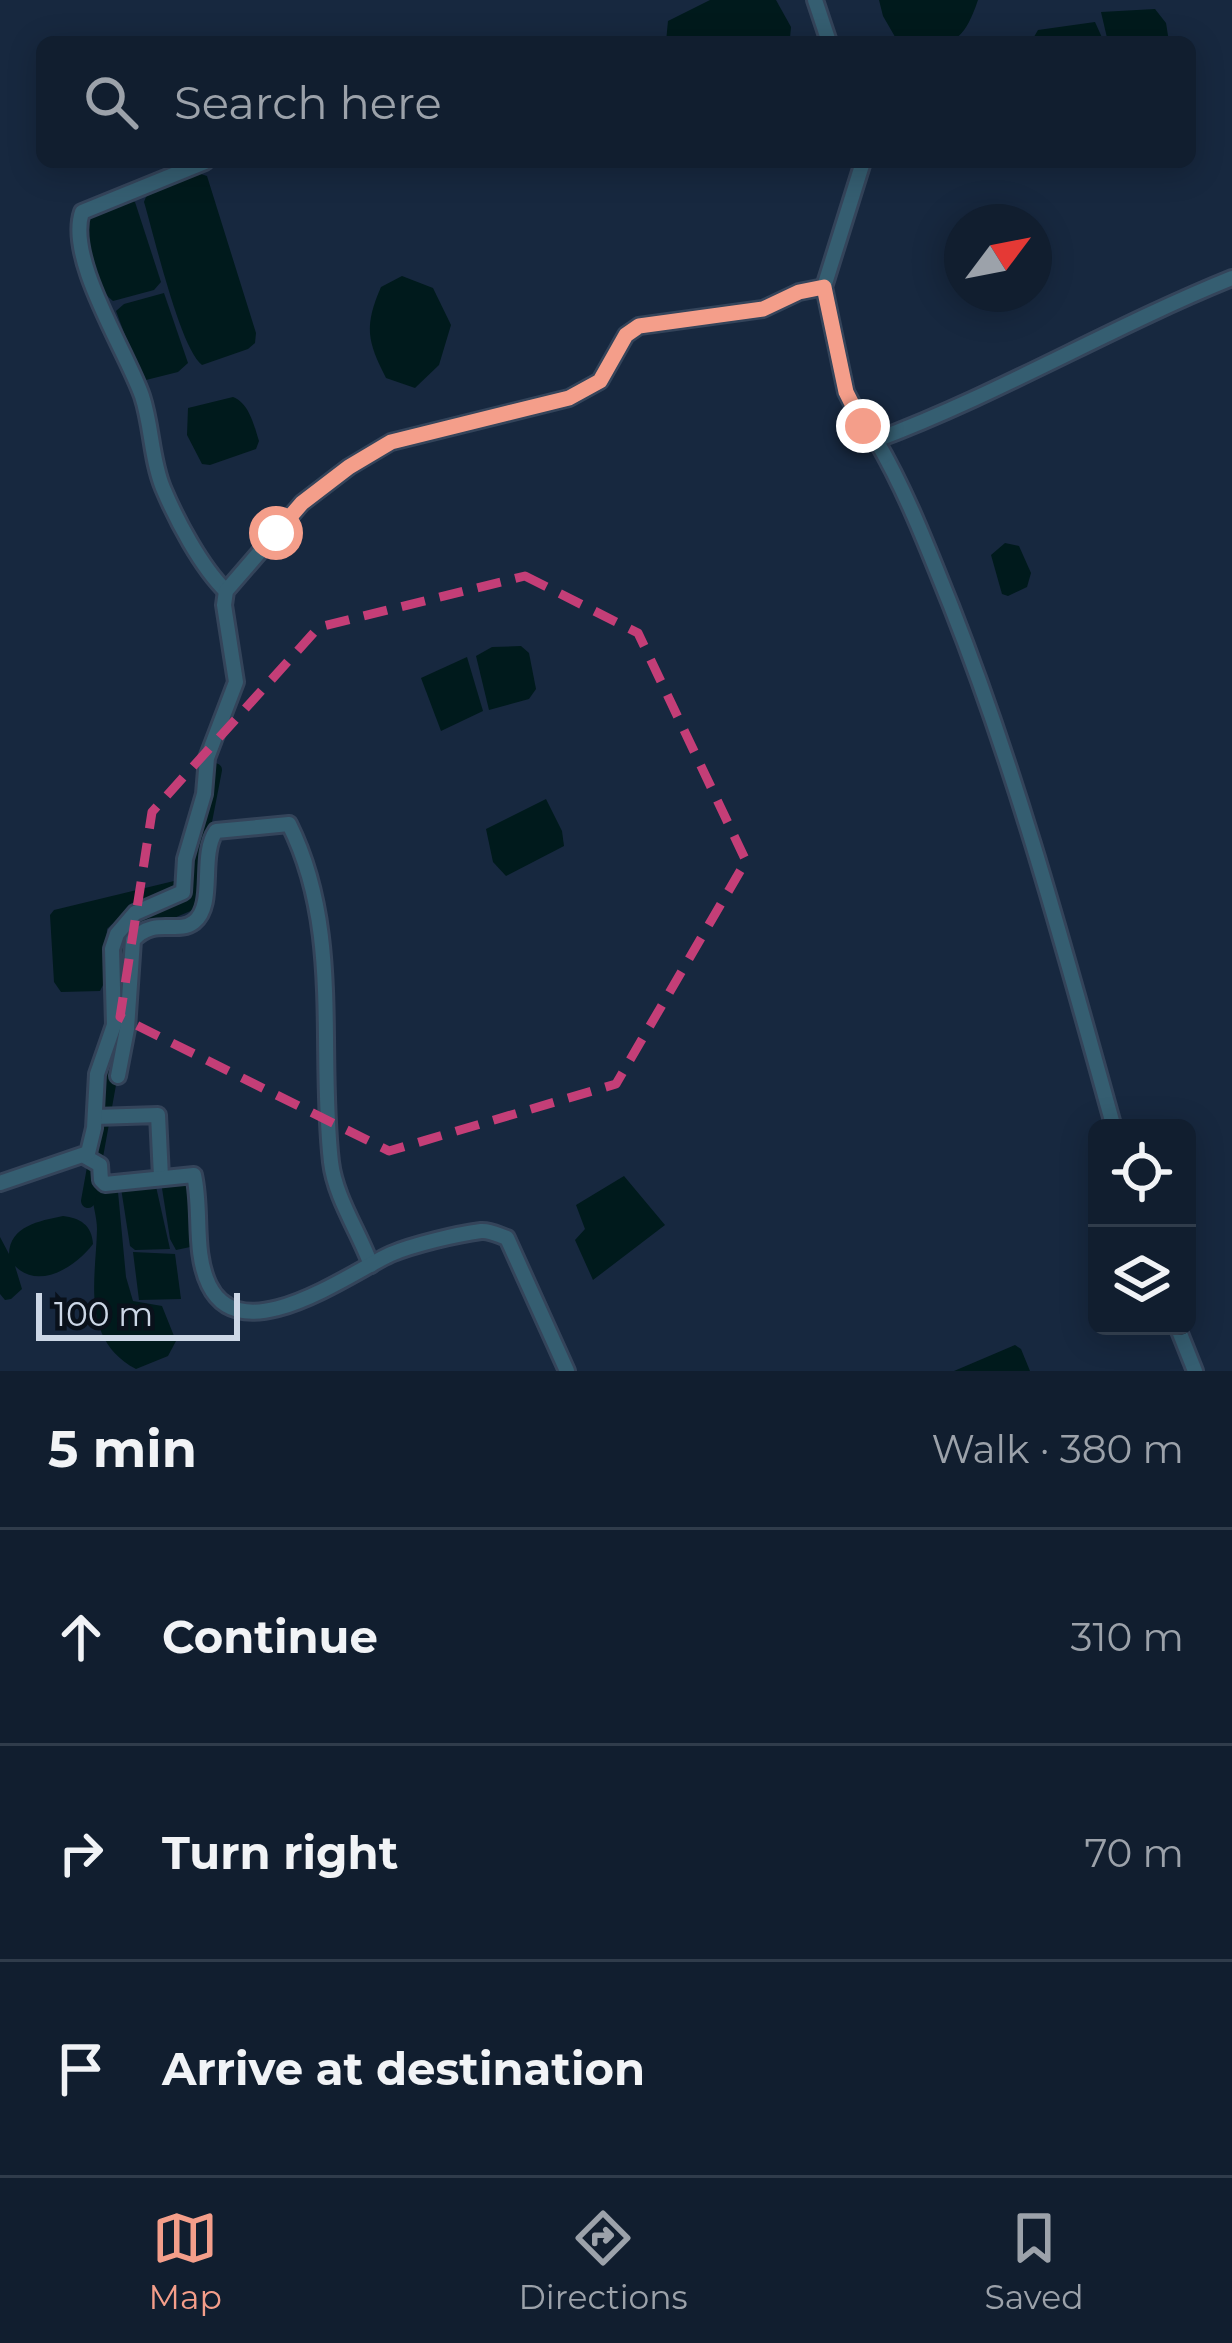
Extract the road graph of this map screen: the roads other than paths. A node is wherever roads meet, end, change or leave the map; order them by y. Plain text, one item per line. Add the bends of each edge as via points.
1 (814, 0) edge
2 (827, 36) edge
3 (190, 168) edge
4 (861, 168) edge
5 (1232, 278) edge
6 (824, 287) junction
7 (876, 440) junction
8 (226, 591) junction
9 (118, 1076) dead end
10 (95, 1117) junction
11 (1111, 1119) edge
12 (93, 1161) junction
13 (161, 1177) junction
14 (0, 1183) edge
15 (371, 1265) junction
16 (1181, 1335) edge
17 (567, 1371) edge
18 (1195, 1371) edge

1 - 2 street
3 - 8 street via 82,212 78,230 144,400 161,484
4 - 6 street
5 - 7 street via 959,409
6 - 7 street via 846,392
6 - 8 street via 763,309 639,326 600,381 569,398 391,442 302,503
7 - 11 street via 904,489 980,680
8 - 10 street via 236,682 208,758 186,885 178,897 135,913 117,934 114,1025
9 - 15 street via 133,940 155,925 195,921 216,832 290,824 314,882 323,951 332,1168
10 - 12 street
10 - 13 street via 158,1115
12 - 13 street via 106,1184
12 - 14 street
13 - 15 street via 194,1175 202,1266 208,1284 236,1307 286,1306
15 - 17 street via 486,1230 507,1238
16 - 18 street

